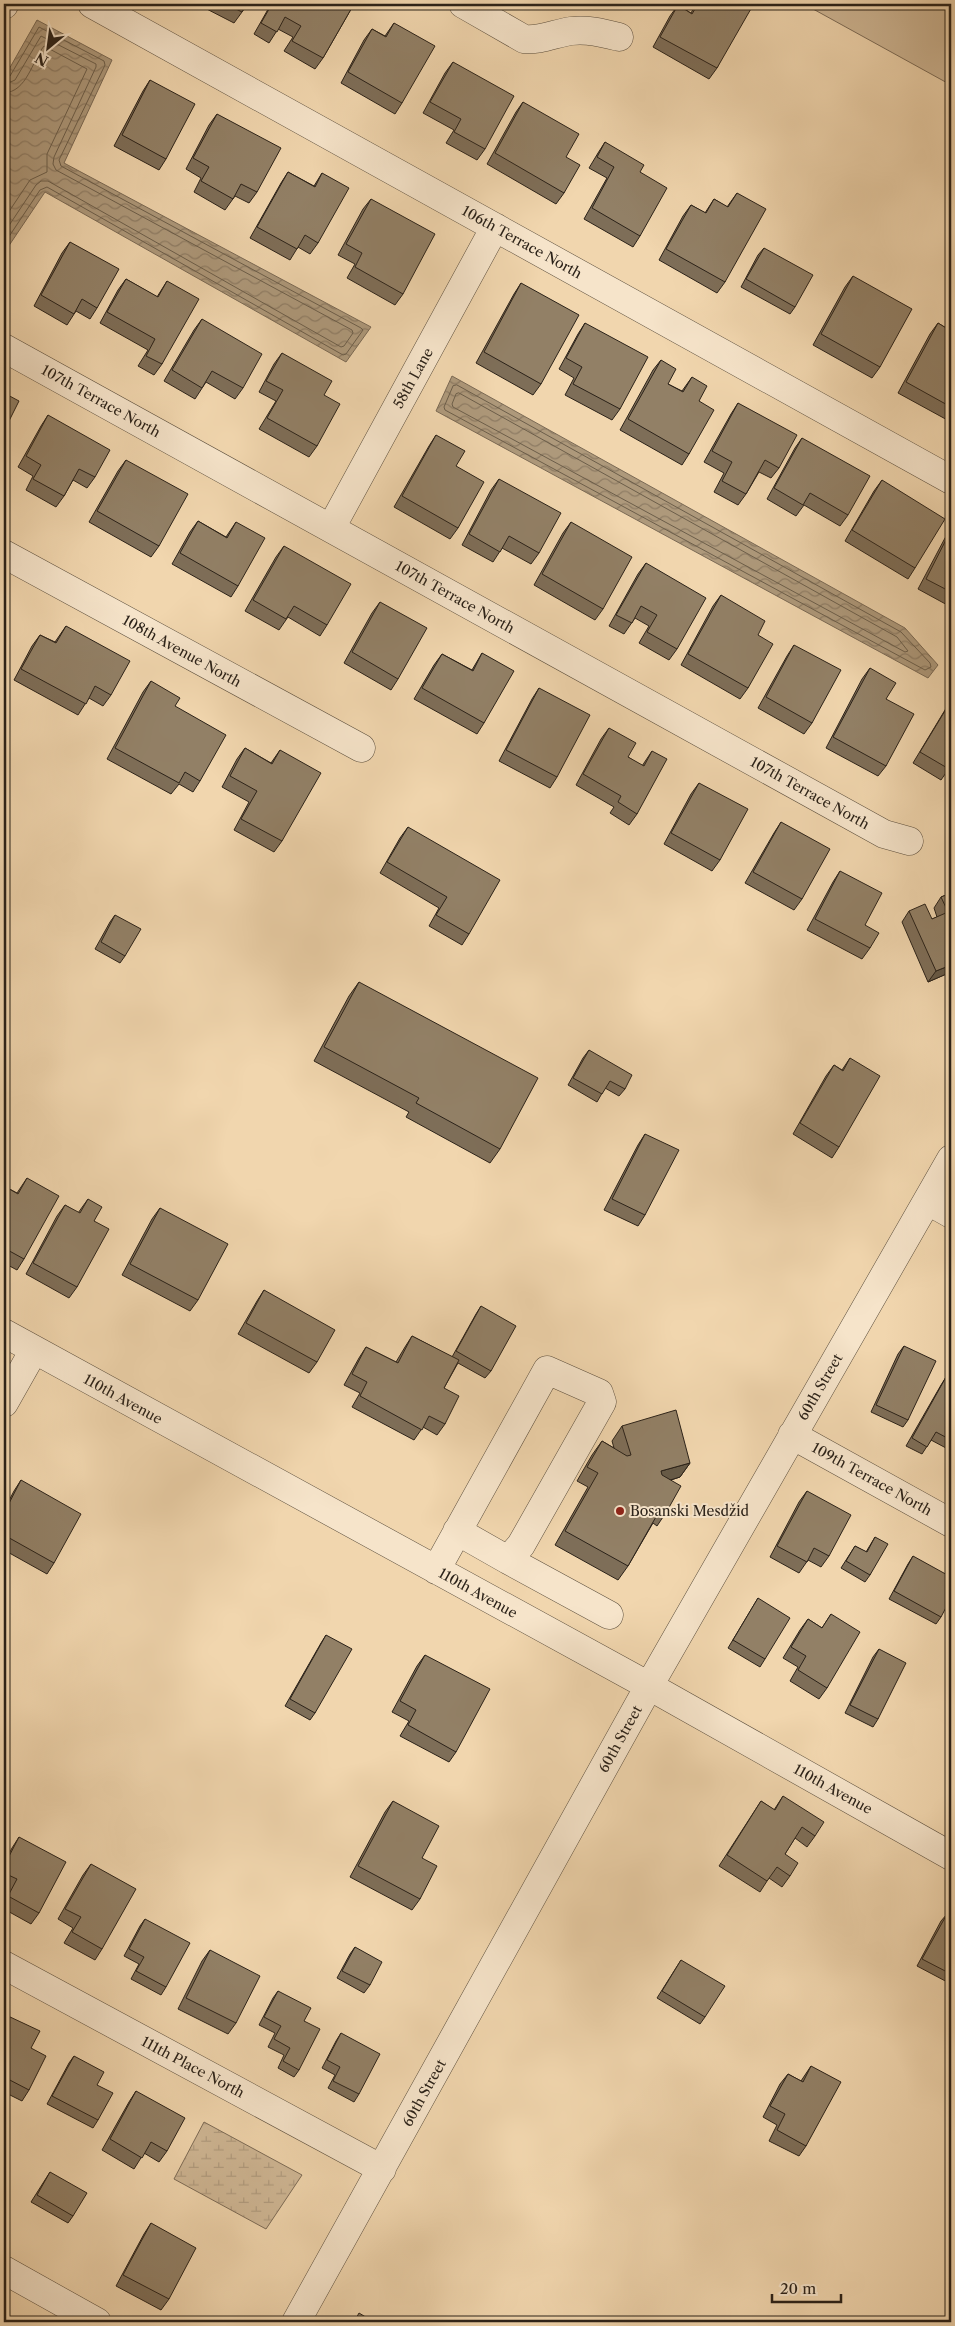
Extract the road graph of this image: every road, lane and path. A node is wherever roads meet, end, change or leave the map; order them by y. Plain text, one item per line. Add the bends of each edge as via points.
1 (92, 4) edge
2 (463, 4) edge
3 (619, 37) dead end
4 (495, 227) junction
5 (4, 348) edge
6 (951, 480) edge
7 (330, 528) junction
8 (4, 554) edge
9 (361, 748) dead end
10 (909, 841) dead end
11 (951, 1159) edge
12 (940, 1208) edge
13 (4, 1333) edge
14 (34, 1350) junction
15 (4, 1403) edge
16 (792, 1435) junction
17 (951, 1523) edge
18 (457, 1531) junction
19 (508, 1560) junction
20 (436, 1570) junction
21 (609, 1616) dead end
22 (649, 1686) junction
23 (951, 1856) edge
24 (4, 1965) edge
25 (382, 2169) junction
26 (4, 2270) edge
27 (97, 2322) edge
28 (296, 2322) edge

1 - 4 street, 106th Terrace North
2 - 3 street via 524,39 572,31
4 - 6 street, 106th Terrace North
4 - 7 street, 58th Lane
5 - 7 street, 107th Terrace North
7 - 10 street, 107th Terrace North via 884,834
8 - 9 street, 108th Avenue North
11 - 12 street, 60th Street
12 - 16 street, 60th Street
13 - 14 street, 110th Avenue
14 - 15 street
14 - 20 street, 110th Avenue
16 - 17 street, 109th Terrace North
16 - 22 street, 60th Street
18 - 19 street
18 - 19 street via 547,1370 599,1393 602,1402 521,1545
18 - 20 street
19 - 21 street
20 - 22 street, 110th Avenue
22 - 23 street, 110th Avenue
22 - 25 street, 60th Street
24 - 25 street, 111th Place North
25 - 28 street, 60th Street
26 - 27 street

